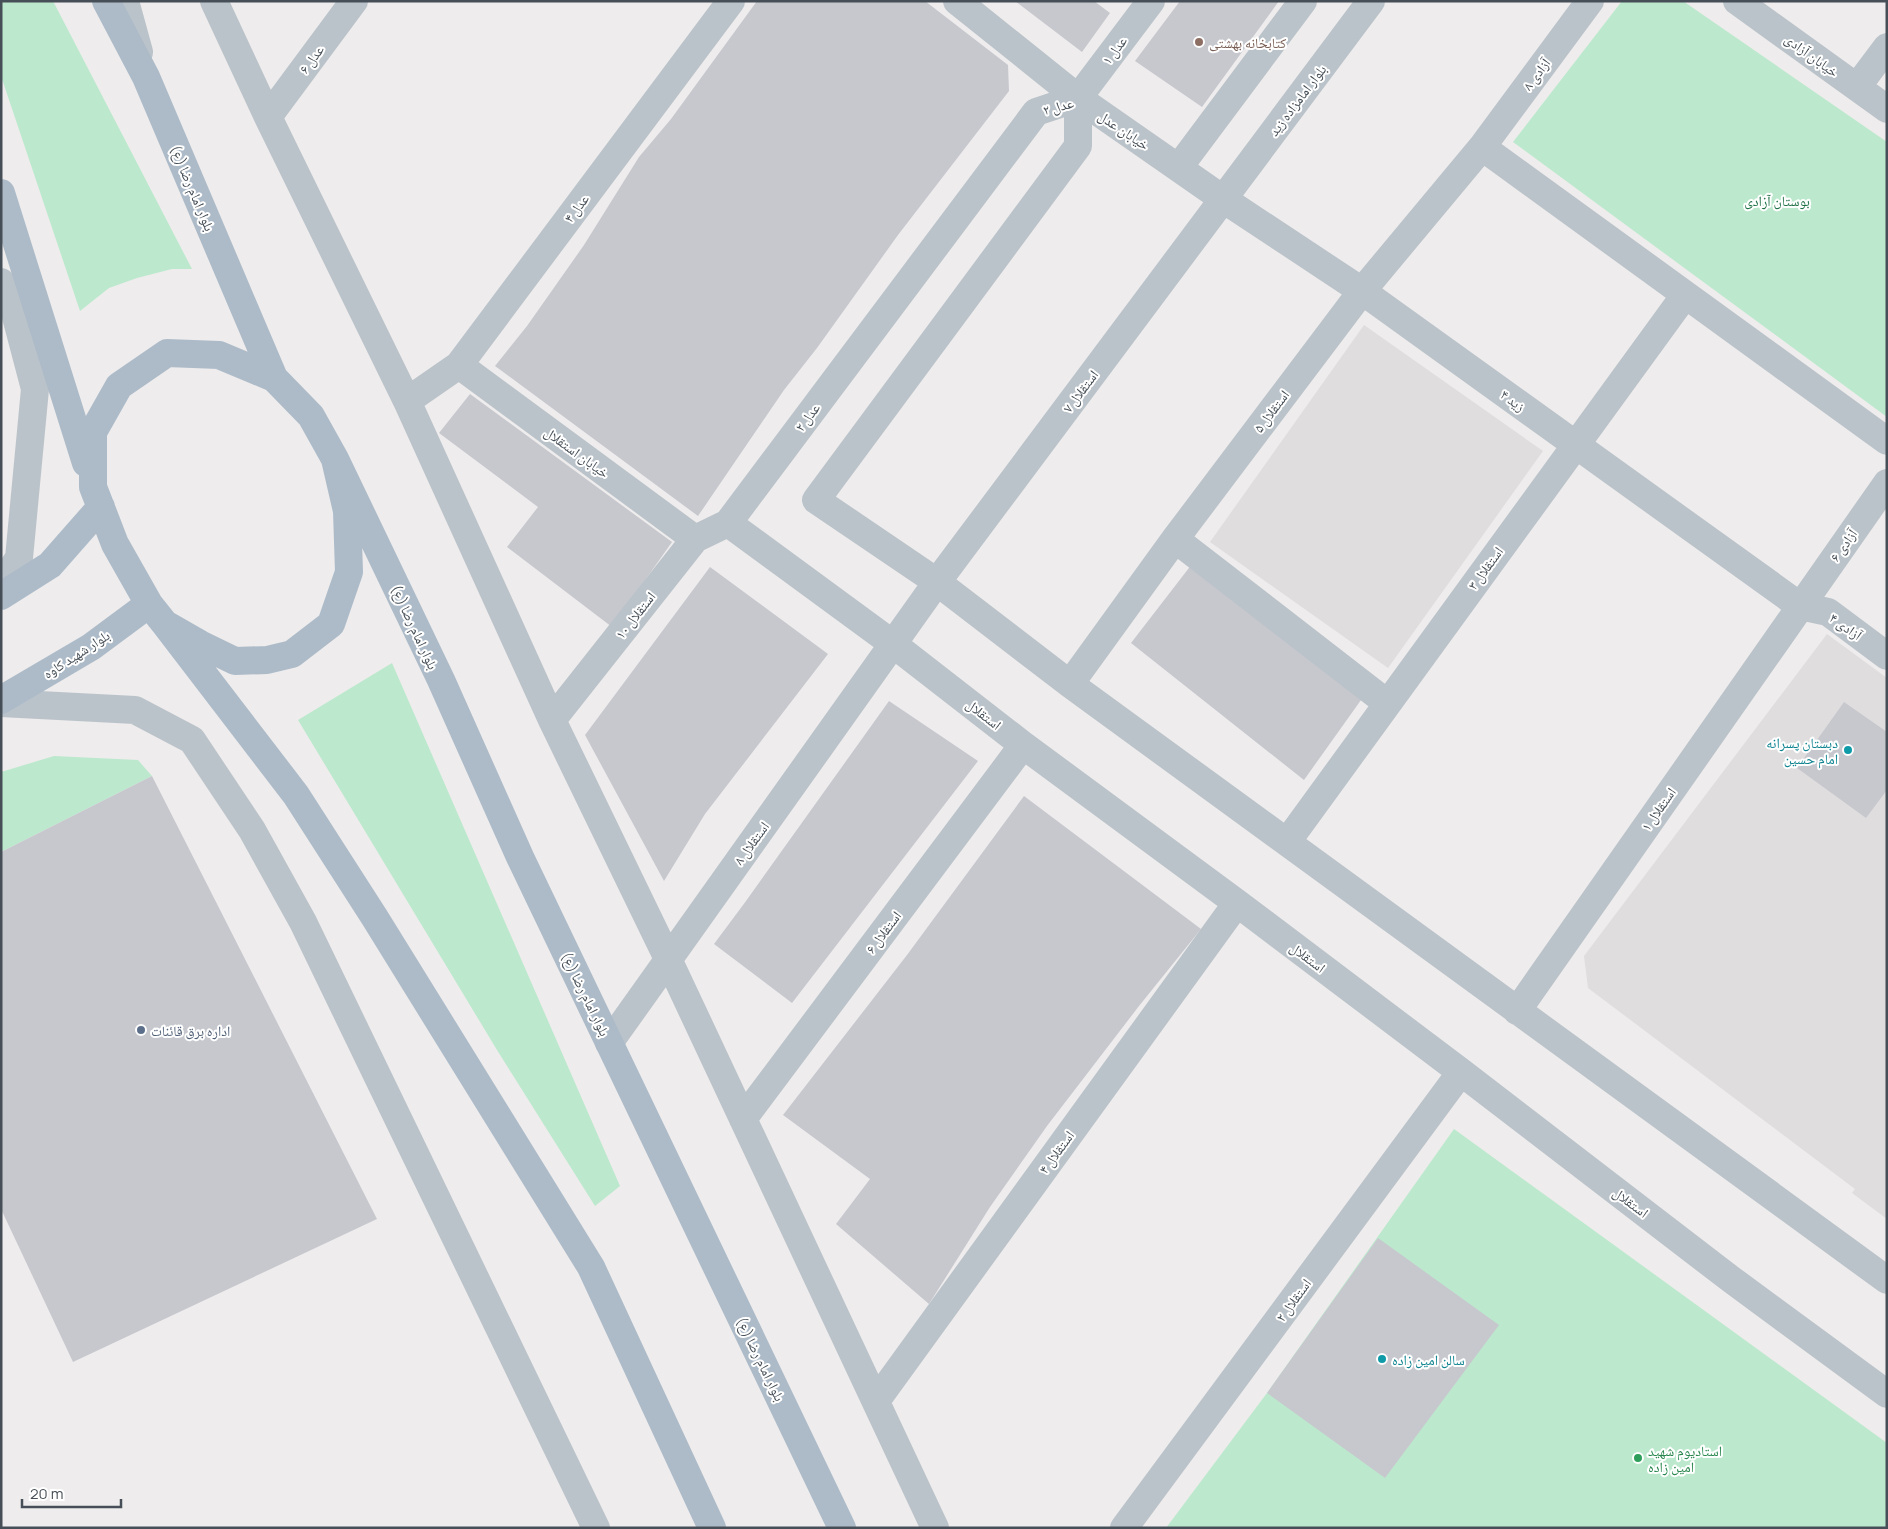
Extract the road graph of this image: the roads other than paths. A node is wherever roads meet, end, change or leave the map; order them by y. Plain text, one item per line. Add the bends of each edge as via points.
1 (106, 1) edge
2 (125, 1) edge
3 (214, 1) edge
4 (354, 1) edge
5 (731, 1) edge
6 (957, 1) edge
7 (1151, 1) edge
8 (1303, 1) edge
9 (1371, 1) edge
10 (1590, 1) edge
11 (1737, 1) edge
12 (1887, 47) edge
13 (146, 77) junction
14 (1857, 87) junction
15 (1078, 98) junction
16 (1887, 109) edge
17 (268, 117) junction
18 (1482, 147) junction
19 (1179, 167) junction
20 (1, 193) edge
21 (1223, 199) junction
22 (1, 282) edge
23 (1362, 291) junction
24 (1685, 295) junction
25 (459, 365) junction
26 (274, 378) junction
27 (407, 401) junction
28 (1887, 441) edge
29 (1575, 445) junction
30 (335, 458) junction
31 (1887, 483) edge
32 (97, 497) junction
33 (728, 523) junction
34 (695, 539) junction
35 (1175, 539) junction
36 (937, 582) junction
37 (1, 585) edge
38 (1, 596) edge
39 (1800, 606) junction
40 (157, 614) junction
41 (893, 644) junction
42 (1887, 656) edge
43 (1070, 684) junction
44 (1, 702) edge
45 (1387, 703) junction
46 (552, 720) junction
47 (1024, 745) junction
48 (1287, 842) junction
49 (1237, 903) junction
50 (668, 959) junction
51 (1517, 1011) junction
52 (609, 1043) junction
53 (1461, 1072) junction
54 (743, 1119) junction
55 (1887, 1280) edge
56 (1887, 1394) edge
57 (876, 1401) junction
58 (596, 1528) edge
59 (712, 1528) edge
60 (842, 1528) edge
61 (935, 1528) edge
62 (1124, 1528) edge

1 - 13 main road, بلوار امام رضا (ع)
2 - 13 street
3 - 17 street
4 - 17 street, عدل ۶
5 - 25 street, عدل ۴
6 - 15 street, خیابان عدل
7 - 15 street, عدل ۱
8 - 19 street
9 - 21 street, بلوار امامزاده زید
10 - 18 street, آزادی ۸
11 - 14 street, خیابان آزادی
12 - 14 street
13 - 26 main road, بلوار امام رضا (ع)
14 - 16 street, خیابان آزادی
15 - 19 street, خیابان عدل
15 - 33 street, عدل ۲ via 1036,112
15 - 36 street, عدل ۲ via 1078,146 816,500
17 - 27 street
18 - 23 street, استقلال ۵
18 - 24 street
19 - 21 street, خیابان عدل
20 - 32 main road
21 - 23 street, زید ۴
21 - 36 street, استقلال ۷
22 - 37 street via 15,313 35,389 19,558
23 - 29 street, زید ۴
23 - 35 street, استقلال ۵
24 - 28 street
24 - 29 street, استقلال ۳
25 - 27 street, عدل ۴
25 - 34 street, خیابان استقلال
26 - 30 main road via 311,416
26 - 32 main road via 219,355 167,354 119,386 93,432
27 - 46 street
29 - 39 street, زید ۴
29 - 45 street, استقلال ۳
30 - 40 main road via 348,511 349,572 331,624 292,654 266,660 235,661 200,644
30 - 52 main road, بلوار امام رضا (ع)
31 - 39 street, آزادی ۶
32 - 38 main road via 50,565
32 - 40 main road via 115,544
33 - 34 street, استقلال ۱۰
33 - 41 street, استقلال
34 - 46 street, استقلال ۱۰
35 - 43 street, استقلال ۵
35 - 45 street
36 - 41 street, استقلال ۷
36 - 43 street
39 - 42 street, آزادی ۴ via 1828,612
39 - 51 street, استقلال ۱
40 - 44 main road, بلوار شهید کاوه via 91,647
40 - 59 main road via 296,795 590,1267
41 - 47 street, استقلال
41 - 50 street, استقلال ۸
43 - 48 street
44 - 58 street via 135,710 192,740 252,830 303,922
45 - 48 street, استقلال ۳
46 - 50 street
47 - 49 street, استقلال
47 - 54 street, استقلال ۶
48 - 51 street
49 - 53 street, استقلال
49 - 57 street, استقلال ۴
50 - 52 street, استقلال ۸
50 - 54 street
51 - 55 street
52 - 60 main road, بلوار امام رضا (ع)
53 - 56 street, استقلال via 1732,1280
53 - 62 street, استقلال ۲
54 - 57 street
57 - 61 street

